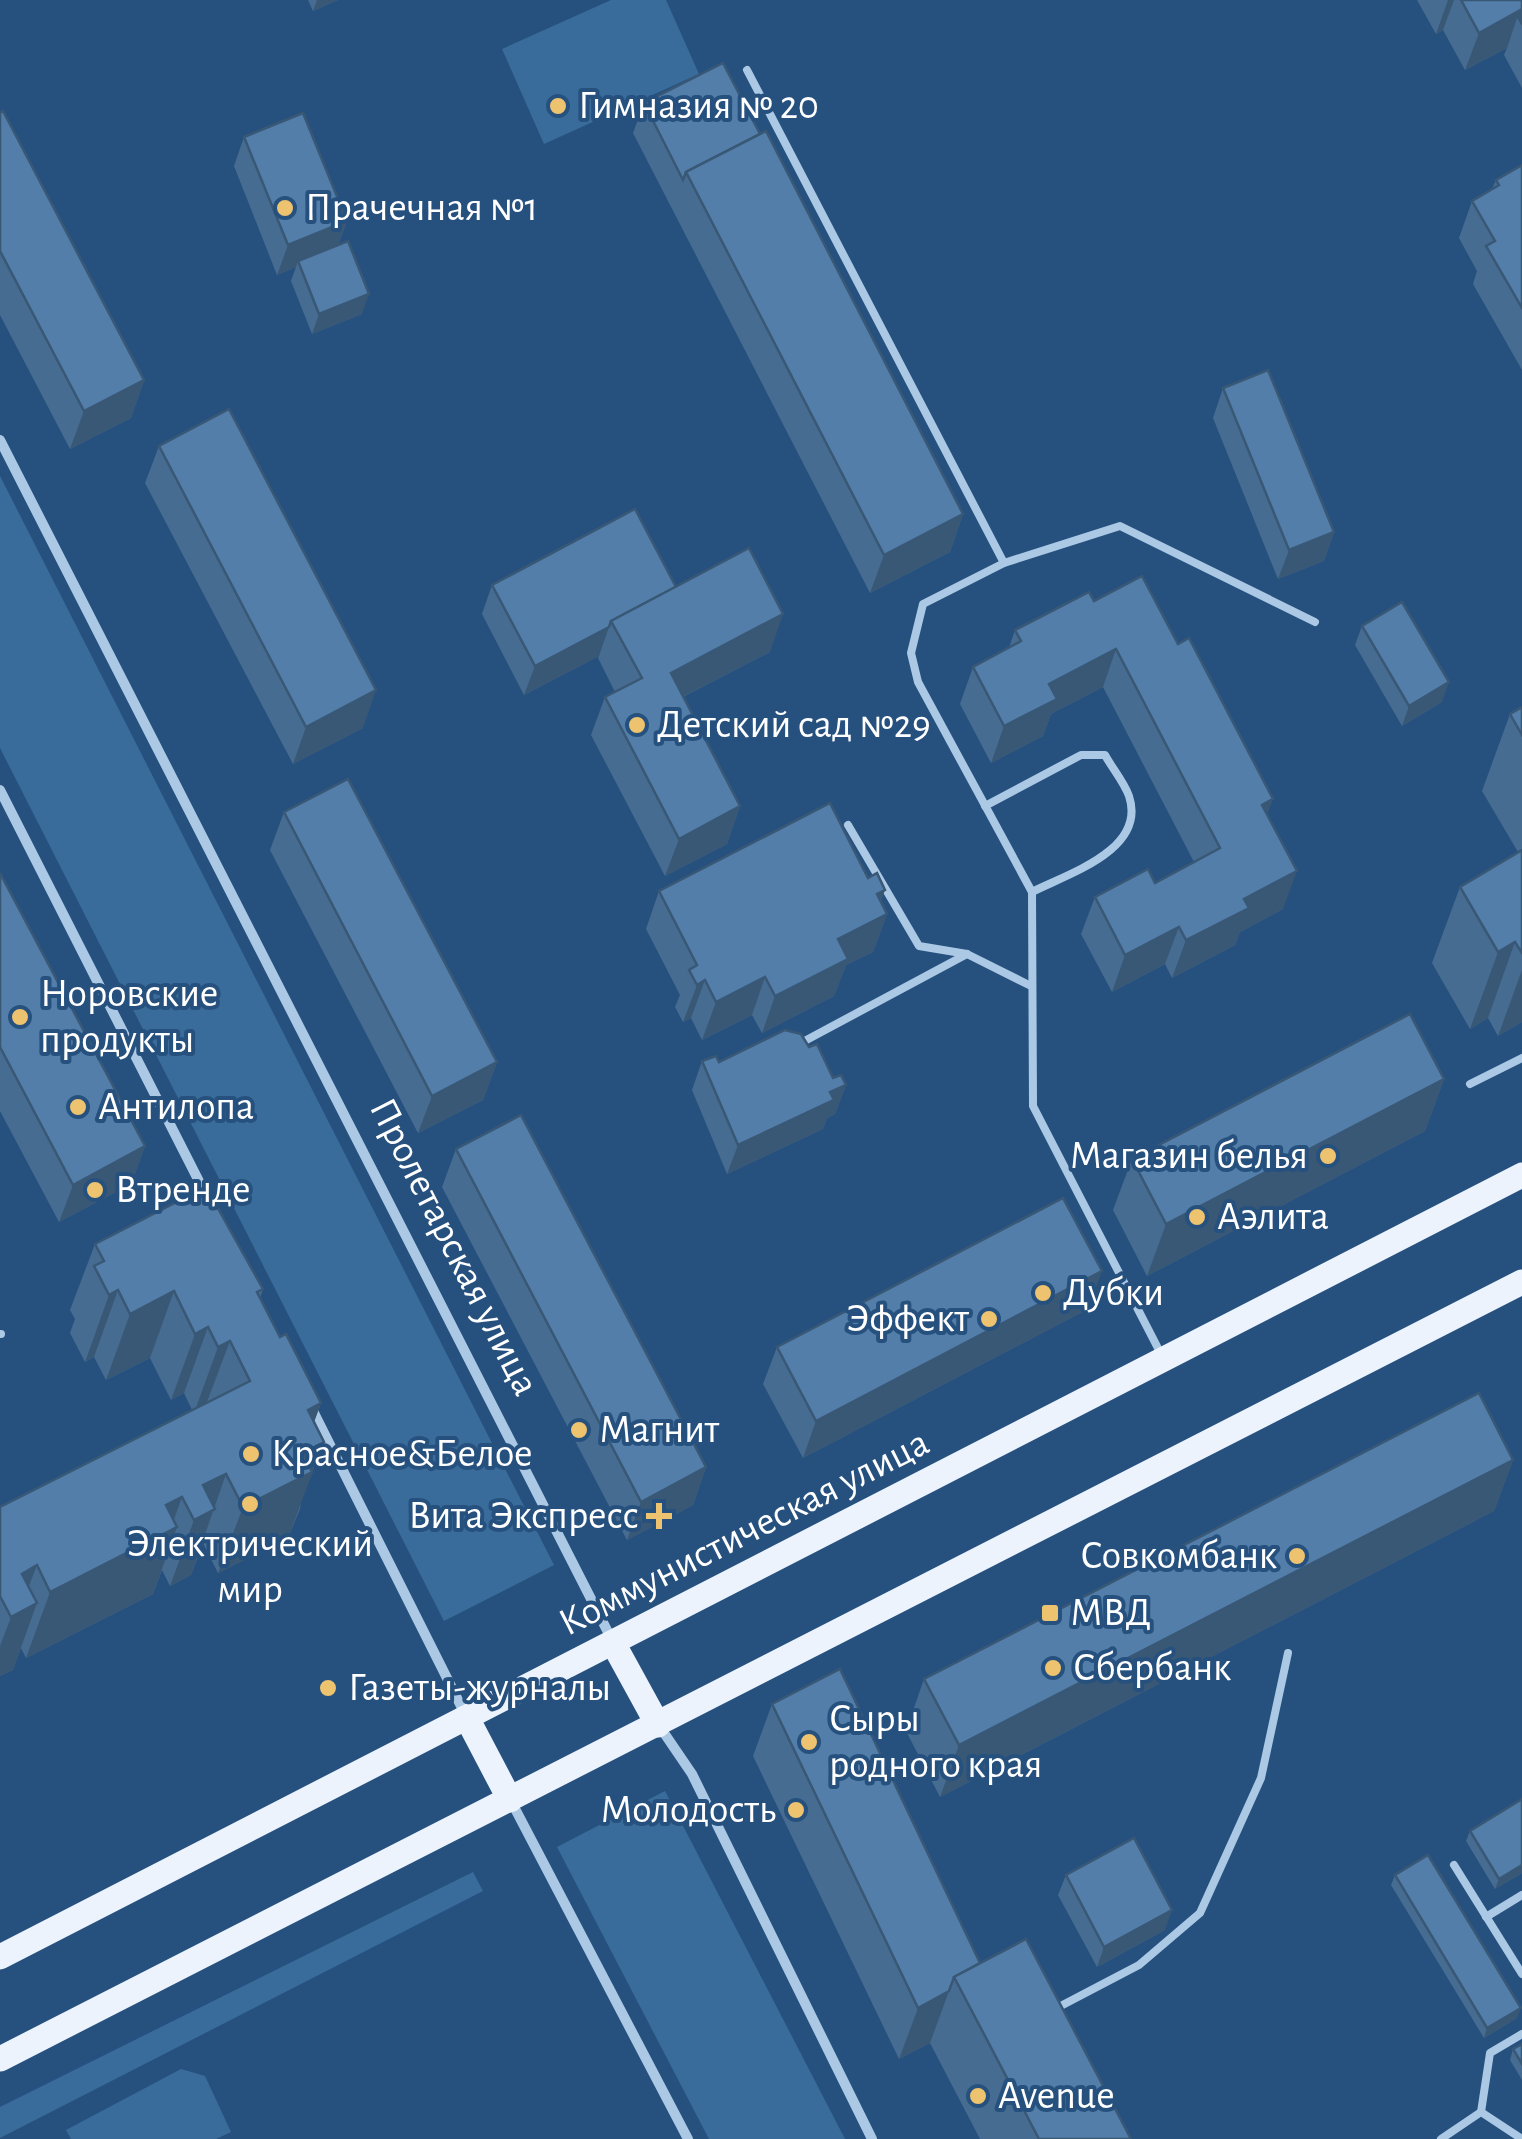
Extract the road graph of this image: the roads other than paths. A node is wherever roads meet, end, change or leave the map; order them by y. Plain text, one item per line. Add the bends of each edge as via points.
1 (746, 70) dead end
2 (0, 440) edge
3 (1004, 563) junction
4 (1315, 622) dead end
5 (0, 790) edge
6 (985, 806) junction
7 (848, 825) dead end
8 (1032, 892) junction
9 (967, 954) junction
10 (1029, 985) junction
11 (788, 1050) edge
12 (1522, 1058) edge
13 (1470, 1084) dead end
14 (1522, 1175) edge
15 (214, 1212) edge
16 (1522, 1282) edge
17 (1164, 1360) junction
18 (302, 1388) edge
19 (614, 1642) junction
20 (1288, 1653) dead end
21 (467, 1718) junction
22 (658, 1725) junction
23 (510, 1800) junction
24 (1454, 1864) dead end
25 (1522, 1895) edge
26 (1486, 1917) junction
27 (0, 1957) edge
28 (1522, 1974) edge
29 (1045, 2014) edge
30 (1522, 2034) edge
31 (0, 2059) edge
32 (1481, 2112) junction
33 (688, 2139) edge
34 (872, 2139) edge
35 (1441, 2139) edge
36 (1522, 2139) edge

1 - 3 lane
2 - 19 street, Пролетарская улица
3 - 4 lane via 1120,526
3 - 6 lane via 923,604 911,653 918,682
5 - 15 street
6 - 8 lane
6 - 8 lane via 1082,755 1104,755 1129,797 1131,821 1118,844
7 - 9 lane via 919,946
8 - 10 lane
9 - 10 lane
9 - 11 lane
10 - 17 lane via 1033,1106
12 - 13 lane
14 - 17 main road, Коммунистическая улица
16 - 22 main road
17 - 19 main road, Коммунистическая улица
18 - 21 street
19 - 21 main road, Коммунистическая улица
19 - 22 main road, Пролетарская улица
20 - 29 lane via 1261,1778 1200,1913 1139,1965
21 - 23 main road
21 - 27 main road, Коммунистическая улица
22 - 23 main road
22 - 34 street, Пролетарская улица via 692,1774
23 - 31 main road
23 - 33 street
24 - 26 lane
25 - 26 lane
26 - 28 lane
30 - 32 lane via 1490,2053
32 - 35 lane
32 - 36 lane

